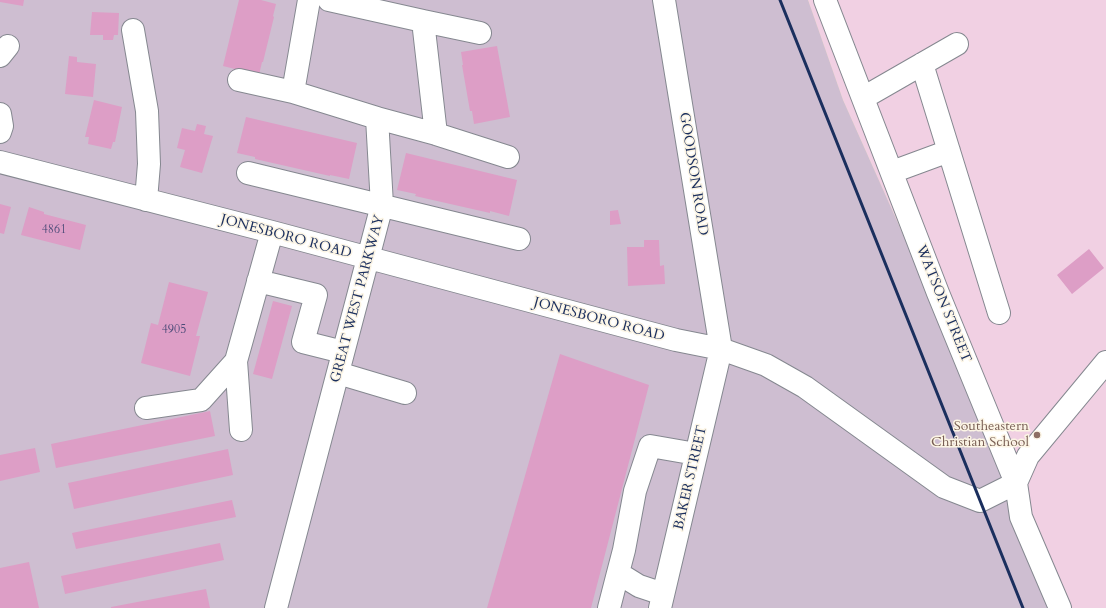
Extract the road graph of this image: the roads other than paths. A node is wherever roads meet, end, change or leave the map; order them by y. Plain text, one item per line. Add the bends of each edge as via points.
1 (309, 0) edge
2 (329, 0) edge
3 (664, 0) edge
4 (825, 0) edge
5 (381, 6) edge
6 (422, 21) junction
7 (133, 30) dead end
8 (480, 32) dead end
9 (958, 44) dead end
10 (922, 64) junction
11 (239, 80) dead end
12 (292, 92) junction
13 (863, 98) junction
14 (0, 114) edge
15 (378, 118) junction
16 (0, 132) edge
17 (436, 134) junction
18 (949, 151) junction
19 (508, 157) dead end
20 (0, 162) edge
21 (892, 172) junction
22 (248, 173) dead end
23 (146, 200) junction
24 (382, 205) junction
25 (272, 232) junction
26 (519, 239) dead end
27 (368, 259) junction
28 (258, 281) junction
29 (999, 313) dead end
30 (721, 348) junction
31 (236, 361) junction
32 (1106, 362) edge
33 (341, 363) junction
34 (405, 393) dead end
35 (146, 408) dead end
36 (241, 430) dead end
37 (696, 454) junction
38 (1016, 483) junction
39 (618, 573) junction
40 (662, 601) edge
41 (276, 608) edge
42 (609, 608) edge
43 (1060, 608) edge

1 - 12 street
2 - 5 street
3 - 30 street, GOODSON ROAD
4 - 13 street, WATSON STREET
5 - 6 street
6 - 8 street
6 - 17 street
7 - 23 street via 148,111 149,156
9 - 10 street
10 - 13 street
10 - 18 street
11 - 12 street
12 - 15 street
13 - 21 street, WATSON STREET
14 - 16 street
15 - 17 street
15 - 24 street, GREAT WEST PARKWAY
17 - 19 street
18 - 21 street
18 - 29 street
20 - 23 street, JONESBORO ROAD
21 - 38 street, WATSON STREET via 938,293
22 - 24 street
23 - 25 street, JONESBORO ROAD
24 - 26 street
24 - 27 street, GREAT WEST PARKWAY
25 - 27 street, JONESBORO ROAD
25 - 28 street
27 - 30 street, JONESBORO ROAD via 676,340
27 - 33 street, GREAT WEST PARKWAY
28 - 31 street
28 - 33 street via 316,295 303,342
30 - 37 street, BAKER STREET
30 - 38 street, JONESBORO ROAD via 766,365 805,387 944,487 980,501
31 - 35 street via 200,400
31 - 36 street
32 - 38 street via 1028,456
33 - 34 street
33 - 41 street, GREAT WEST PARKWAY
37 - 39 street via 650,446 635,491
37 - 40 street, BAKER STREET
38 - 43 street, WATSON STREET via 1021,517
39 - 40 street
39 - 42 street

